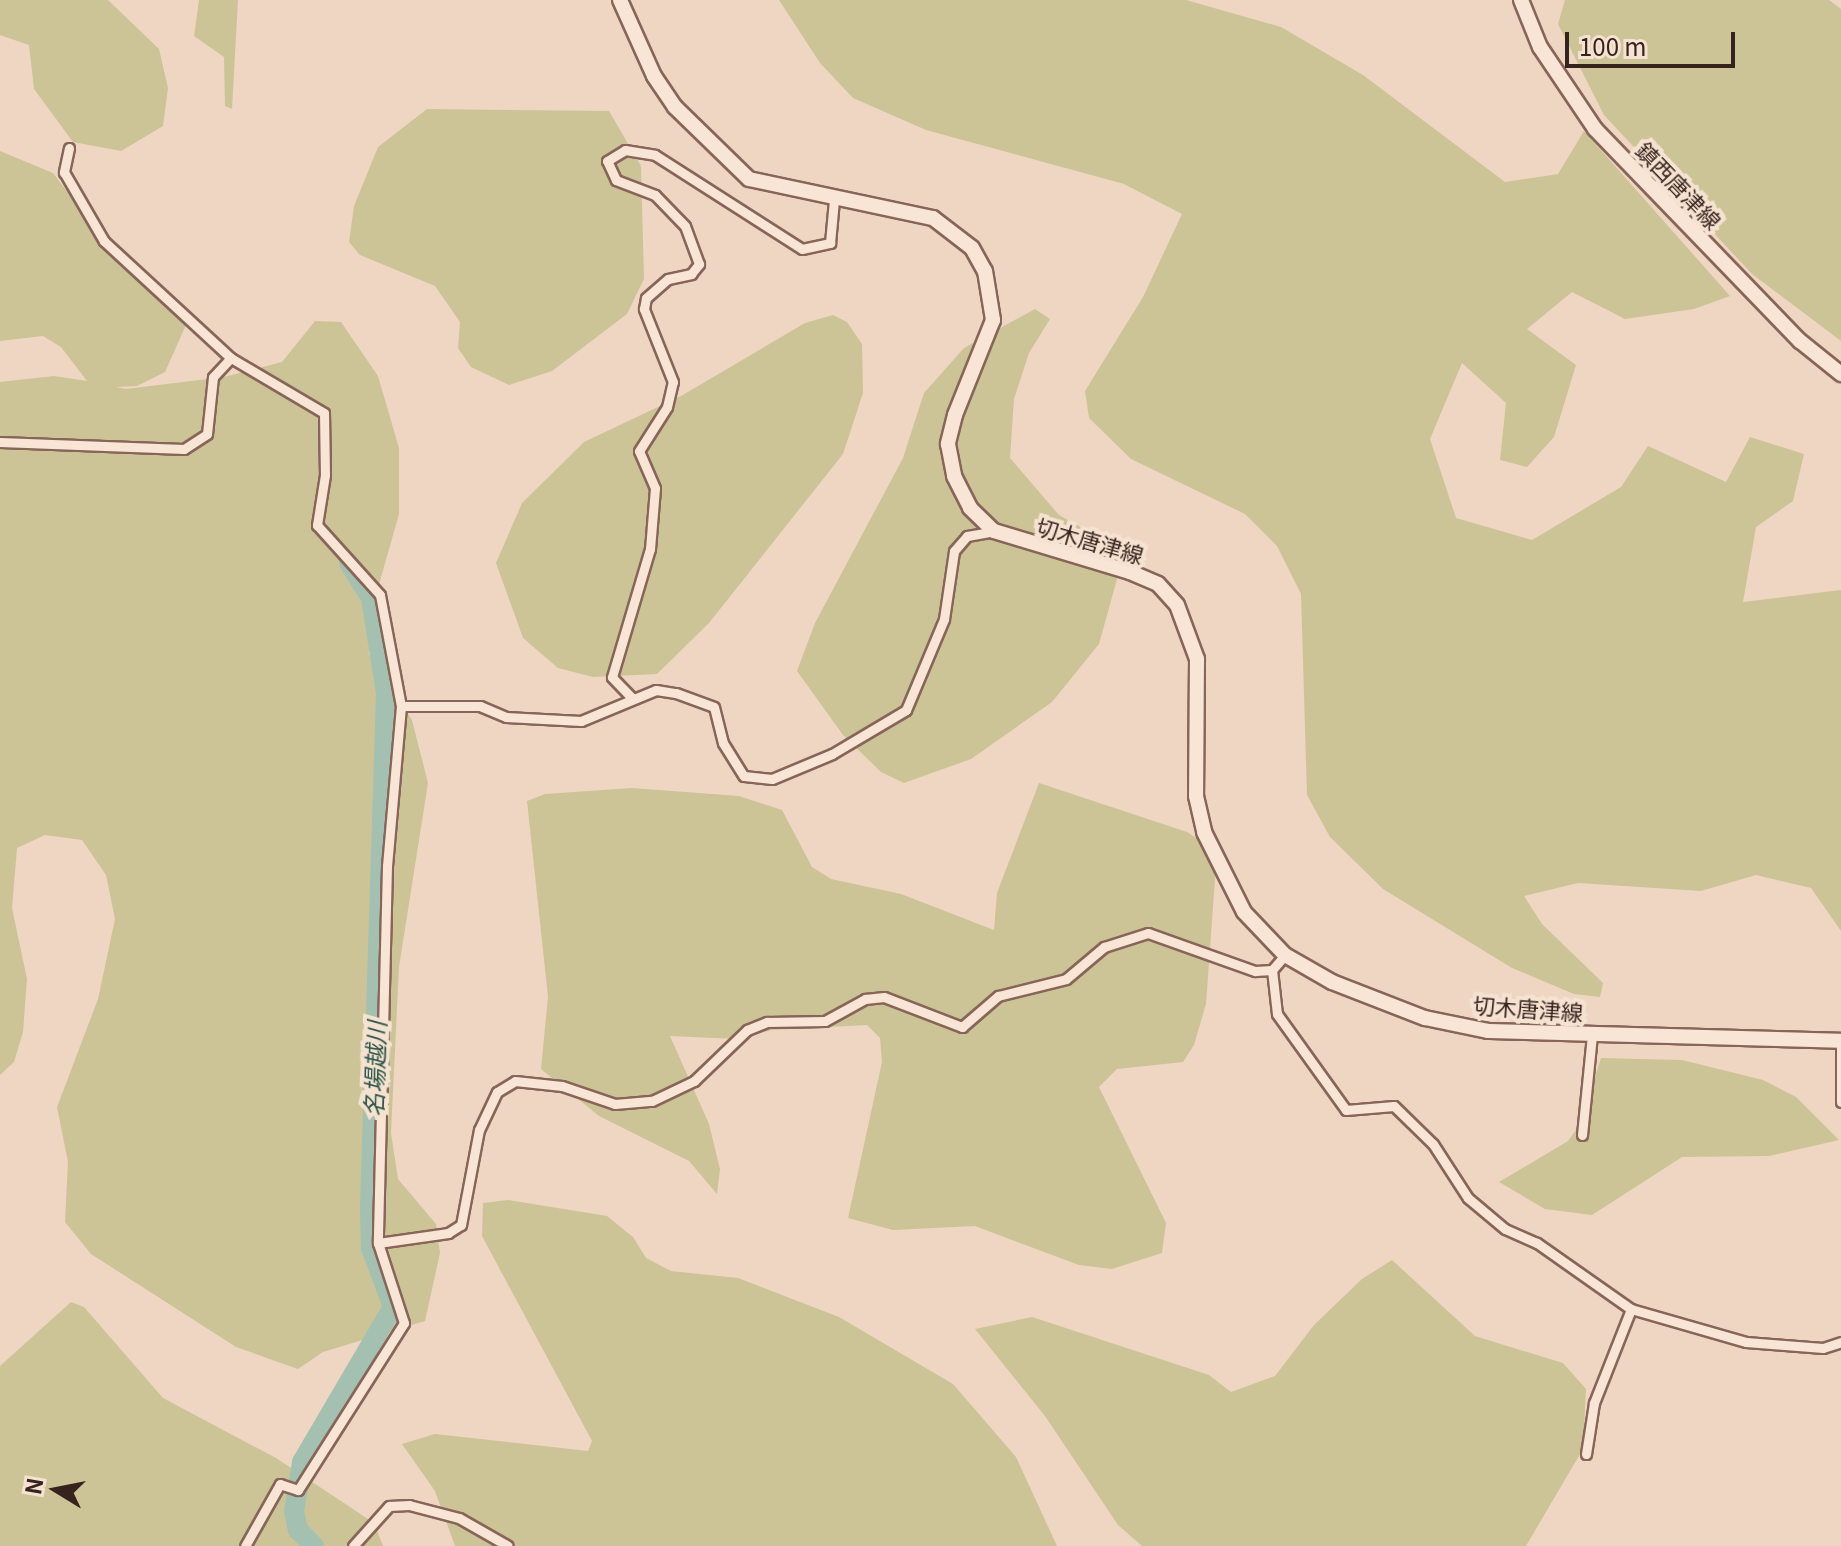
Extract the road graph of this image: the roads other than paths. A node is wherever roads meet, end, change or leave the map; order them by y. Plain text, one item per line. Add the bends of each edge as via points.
1 (620, 0) edge
2 (1521, 0) edge
3 (69, 148) dead end
4 (834, 200) junction
5 (231, 358) junction
6 (1841, 374) edge
7 (0, 442) edge
8 (994, 531) junction
9 (632, 698) junction
10 (401, 706) junction
11 (1285, 955) junction
12 (1272, 970) junction
13 (1592, 1035) junction
14 (1841, 1041) edge
15 (1841, 1048) edge
16 (1841, 1102) edge
17 (1582, 1135) dead end
18 (378, 1243) junction
19 (1631, 1309) junction
20 (1841, 1342) edge
21 (1586, 1454) dead end
22 (245, 1546) edge
23 (353, 1546) edge
24 (508, 1546) edge

1 - 4 main road via 654,76 705,139 749,179
2 - 6 main road, 鎮西唐津線 via 1540,47 1595,129 1800,341
3 - 5 street via 64,172 104,241
4 - 8 main road via 933,218 972,248 985,271 993,320 948,444 954,476 970,508
4 - 9 street via 830,243 802,249 655,155 625,150 607,161 616,180 655,195 685,226 699,264 691,274 668,279 646,298 644,309 673,382 667,407 639,451 655,488 650,549 612,677
5 - 7 street via 213,377 207,434 184,449
5 - 10 street via 327,418 317,525 380,595
8 - 9 street via 967,536 954,551 944,619 906,710 794,772 772,779 744,776 723,743 714,707 656,690
8 - 11 main road, 切木唐津線 via 1130,572 1158,584 1177,605 1197,659 1196,796 1204,832 1244,912
9 - 10 street via 581,721 506,717 480,706
10 - 18 street via 387,866
11 - 12 street
11 - 13 main road, 切木唐津線 via 1332,982 1425,1018 1488,1031
12 - 18 street via 1235,966 1148,933 1104,947 1066,979 998,996 962,1027 884,997 865,999 825,1021 767,1022 747,1030 694,1081 652,1101 615,1104 562,1086 515,1081 497,1092 479,1130 461,1225 448,1233
12 - 19 street via 1277,1014 1346,1110 1394,1106 1433,1144 1468,1198
13 - 14 main road, 切木唐津線
13 - 17 street
15 - 16 street
18 - 22 street via 404,1314 402,1331 298,1490 287,1489
19 - 20 street via 1746,1342 1823,1348
19 - 21 street via 1594,1403
23 - 24 street via 389,1506 409,1505 459,1518

